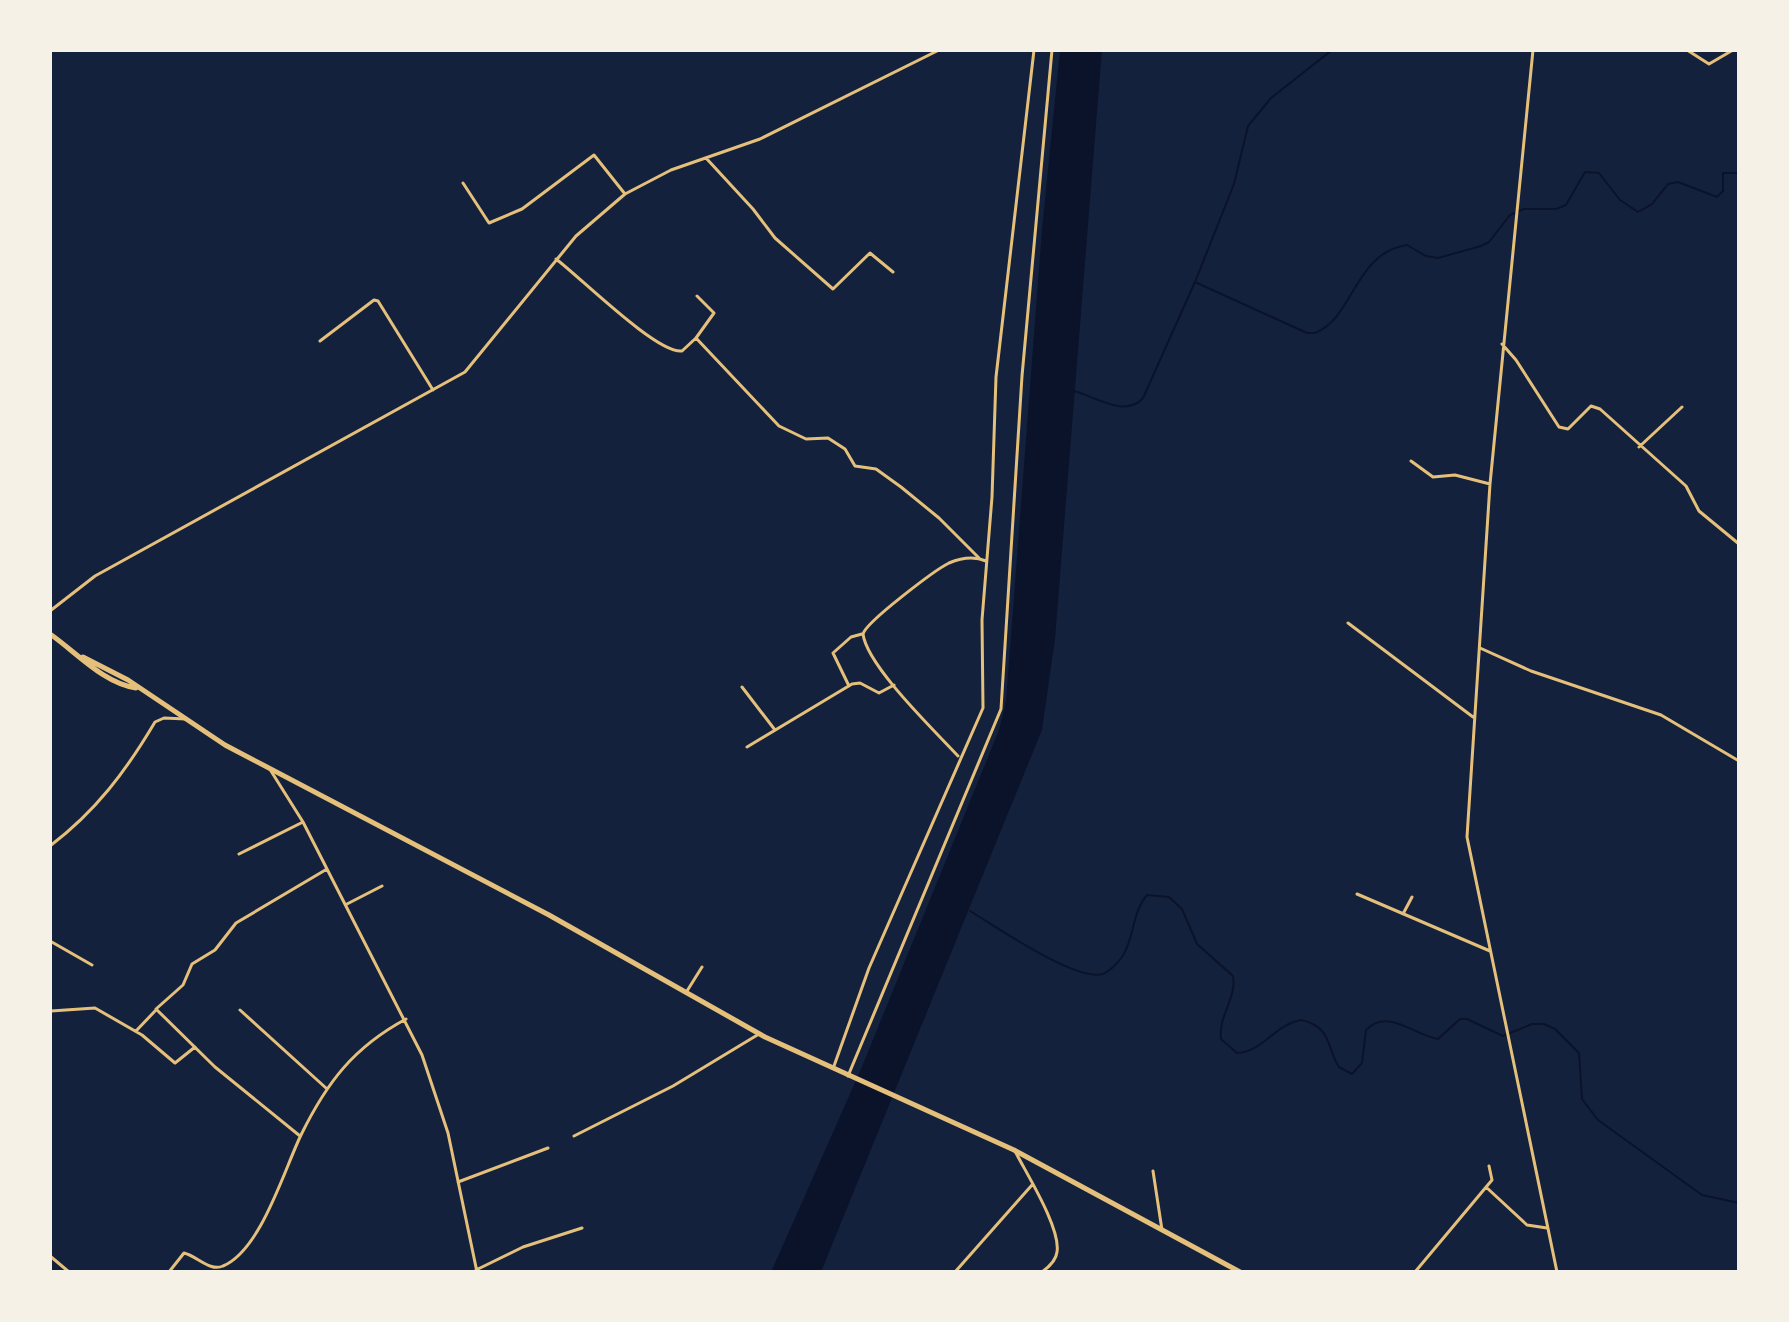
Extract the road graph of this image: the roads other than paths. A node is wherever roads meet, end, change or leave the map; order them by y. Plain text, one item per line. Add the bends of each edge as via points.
1 (939, 50) edge
2 (1034, 50) edge
3 (1052, 50) edge
4 (1533, 50) edge
5 (1687, 50) edge
6 (1733, 50) edge
7 (706, 158) junction
8 (463, 183) dead end
9 (625, 194) junction
10 (556, 259) junction
11 (893, 272) dead end
12 (697, 296) dead end
13 (696, 338) junction
14 (320, 341) dead end
15 (1502, 344) junction
16 (433, 390) junction
17 (1682, 407) dead end
18 (1639, 447) junction
19 (1411, 461) dead end
20 (1490, 484) junction
21 (1739, 544) edge
22 (979, 558) junction
23 (986, 561) junction
24 (50, 611) edge
25 (1348, 623) dead end
26 (50, 634) edge
27 (863, 634) junction
28 (1480, 648) junction
29 (894, 685) junction
30 (849, 686) junction
31 (742, 687) dead end
32 (1473, 717) junction
33 (191, 720) junction
34 (775, 730) junction
35 (747, 747) dead end
36 (960, 757) junction
37 (1739, 761) edge
38 (269, 768) junction
39 (303, 822) junction
40 (50, 846) edge
41 (239, 854) dead end
42 (327, 869) junction
43 (382, 886) dead end
44 (1357, 894) dead end
45 (1412, 897) dead end
46 (347, 904) junction
47 (1403, 914) junction
48 (50, 941) edge
49 (1491, 952) junction
50 (92, 965) dead end
51 (702, 967) dead end
52 (685, 993) junction
53 (156, 1009) junction
54 (240, 1010) dead end
55 (51, 1011) edge
56 (406, 1019) junction
57 (136, 1031) junction
58 (759, 1034) junction
59 (195, 1047) junction
60 (833, 1070) junction
61 (850, 1077) junction
62 (327, 1089) junction
63 (300, 1136) junction
64 (574, 1136) dead end
65 (548, 1148) dead end
66 (1014, 1150) junction
67 (1489, 1166) dead end
68 (1153, 1171) dead end
69 (458, 1182) junction
70 (1032, 1185) junction
71 (1486, 1187) junction
72 (582, 1228) dead end
73 (1548, 1228) junction
74 (1163, 1232) junction
75 (50, 1256) edge
76 (1053, 1262) junction
77 (476, 1271) edge
78 (69, 1272) edge
79 (169, 1272) edge
80 (955, 1272) edge
81 (1042, 1272) edge
82 (1055, 1272) edge
83 (1240, 1272) edge
84 (1415, 1272) edge
85 (1557, 1272) edge

1 - 7 street via 760,139
2 - 23 street via 996,377
3 - 61 street via 1022,376 1001,709
4 - 15 street
5 - 6 street via 1709,64
7 - 9 street
7 - 11 street via 775,238 833,289 870,253
8 - 9 street via 489,223 522,209 594,155
9 - 10 street via 590,221
10 - 13 street via 637,329 670,349 682,351
10 - 16 street via 478,360
12 - 13 street via 714,316
13 - 22 street via 779,426 806,439 828,438 845,449 855,466 876,469 931,511
14 - 16 street via 378,301
15 - 18 street via 1559,427 1568,429 1594,406
15 - 20 street
16 - 24 street via 95,576
17 - 18 street
18 - 21 street via 1686,486 1699,511
19 - 20 street via 1433,477 1452,475
20 - 28 street
22 - 23 street
22 - 27 street via 941,568 874,617
23 - 36 street via 983,708
25 - 32 street
26 - 33 main road
27 - 29 street
27 - 30 street via 833,653
28 - 32 street
28 - 37 street via 1661,715
29 - 30 street via 879,693 860,683
29 - 36 street
30 - 34 street
31 - 34 street
32 - 49 street via 1468,851
33 - 38 main road
33 - 40 street via 155,722 116,784
34 - 35 street
36 - 60 street via 847,1022
38 - 39 street
38 - 52 main road
39 - 41 street
39 - 42 street
42 - 46 street
42 - 53 street via 236,923 215,950 192,964 183,985
43 - 46 street
44 - 47 street
45 - 47 street
46 - 56 street
47 - 49 street
48 - 50 street
49 - 73 street
51 - 52 street
52 - 58 main road
53 - 57 street
53 - 59 street
54 - 62 street
55 - 57 street via 95,1008
56 - 62 street via 359,1049
56 - 69 street via 438,1096
57 - 59 street via 175,1063
58 - 60 main road
58 - 64 street via 673,1086
59 - 63 street
60 - 61 main road
61 - 66 main road
62 - 63 street
63 - 79 street via 268,1211 236,1255 216,1268 184,1253
65 - 69 street
66 - 70 street
66 - 74 main road
67 - 71 street via 1493,1178
68 - 74 street
69 - 77 street
70 - 76 street via 1056,1238
70 - 80 street
71 - 73 street via 1527,1225
71 - 84 street
72 - 77 street via 523,1247
73 - 85 street
74 - 83 main road
75 - 78 street
76 - 81 street
76 - 82 street

